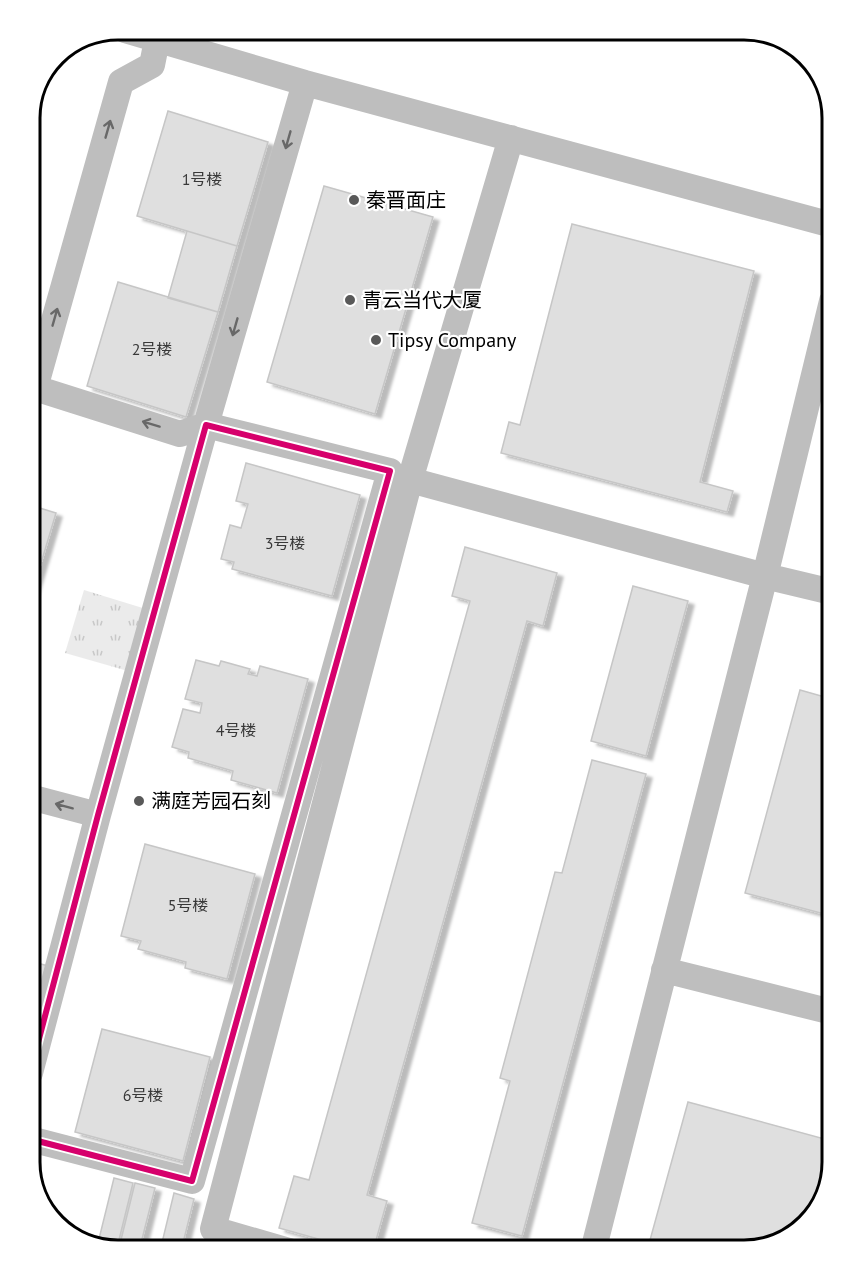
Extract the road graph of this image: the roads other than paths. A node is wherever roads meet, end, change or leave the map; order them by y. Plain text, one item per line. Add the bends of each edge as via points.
1 (158, 40) joint
2 (305, 83) junction
3 (511, 138) junction
4 (822, 222) edge
5 (822, 342) edge
6 (41, 368) edge
7 (41, 390) edge
8 (206, 425) junction
9 (410, 480) junction
10 (765, 576) junction
11 (822, 590) edge
12 (40, 800) edge
13 (98, 815) junction
14 (664, 970) junction
15 (822, 1010) edge
16 (40, 1035) edge
17 (40, 1142) edge
18 (251, 1240) edge
19 (596, 1240) edge

1 - 2 street
6 -> 1 street via 121,82 152,65
2 - 3 street
2 -> 8 street
3 - 4 street
3 - 9 street
5 - 10 street
8 -> 7 street via 180,434
8 - 13 street
8 - 17 street via 390,471 192,1182
9 - 10 street
9 - 18 street via 213,1229
10 - 11 street
10 - 14 street
13 -> 12 street
13 - 16 street
14 - 15 street
14 - 19 street

